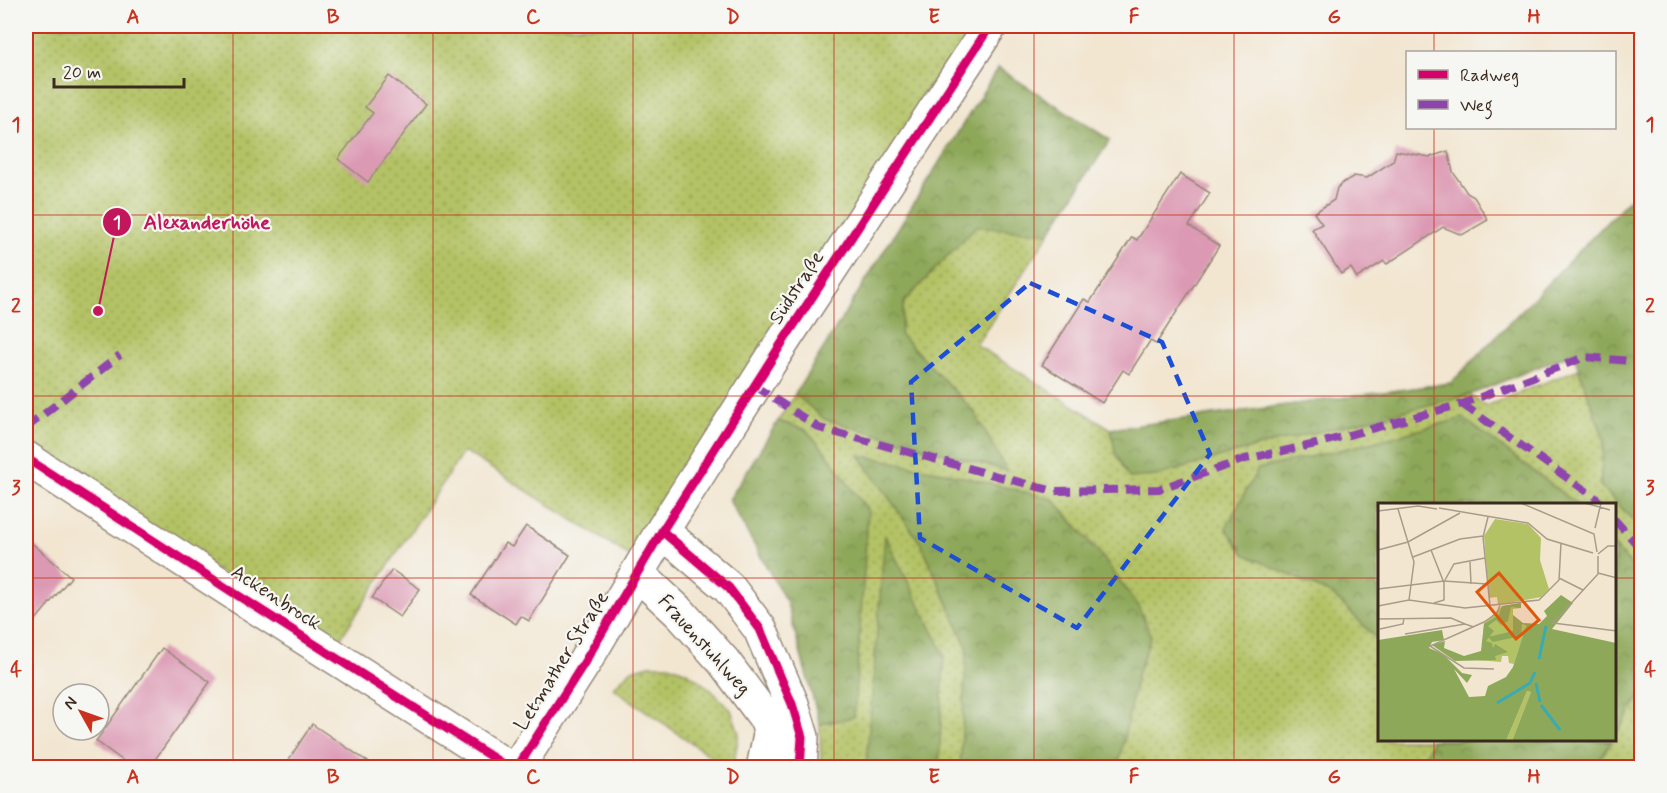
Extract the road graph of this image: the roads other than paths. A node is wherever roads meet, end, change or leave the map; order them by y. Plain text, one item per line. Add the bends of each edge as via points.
1 (990, 26) edge
2 (26, 458) edge
3 (662, 531) junction
4 (637, 573) junction
5 (767, 720) junction
6 (509, 768) edge
7 (517, 768) edge
8 (757, 768) edge
9 (780, 768) edge
10 (800, 768) edge

1 - 3 street, Südstraße
2 - 6 street, Ackenbrock
3 - 4 street, Südstraße
3 - 10 street, Frauenstuhlweg via 729,588 760,628 802,736
4 - 5 street, Frauenstuhlweg via 724,662
4 - 7 street, Letmather Straße
5 - 8 lane
5 - 9 street, Frauenstuhlweg

